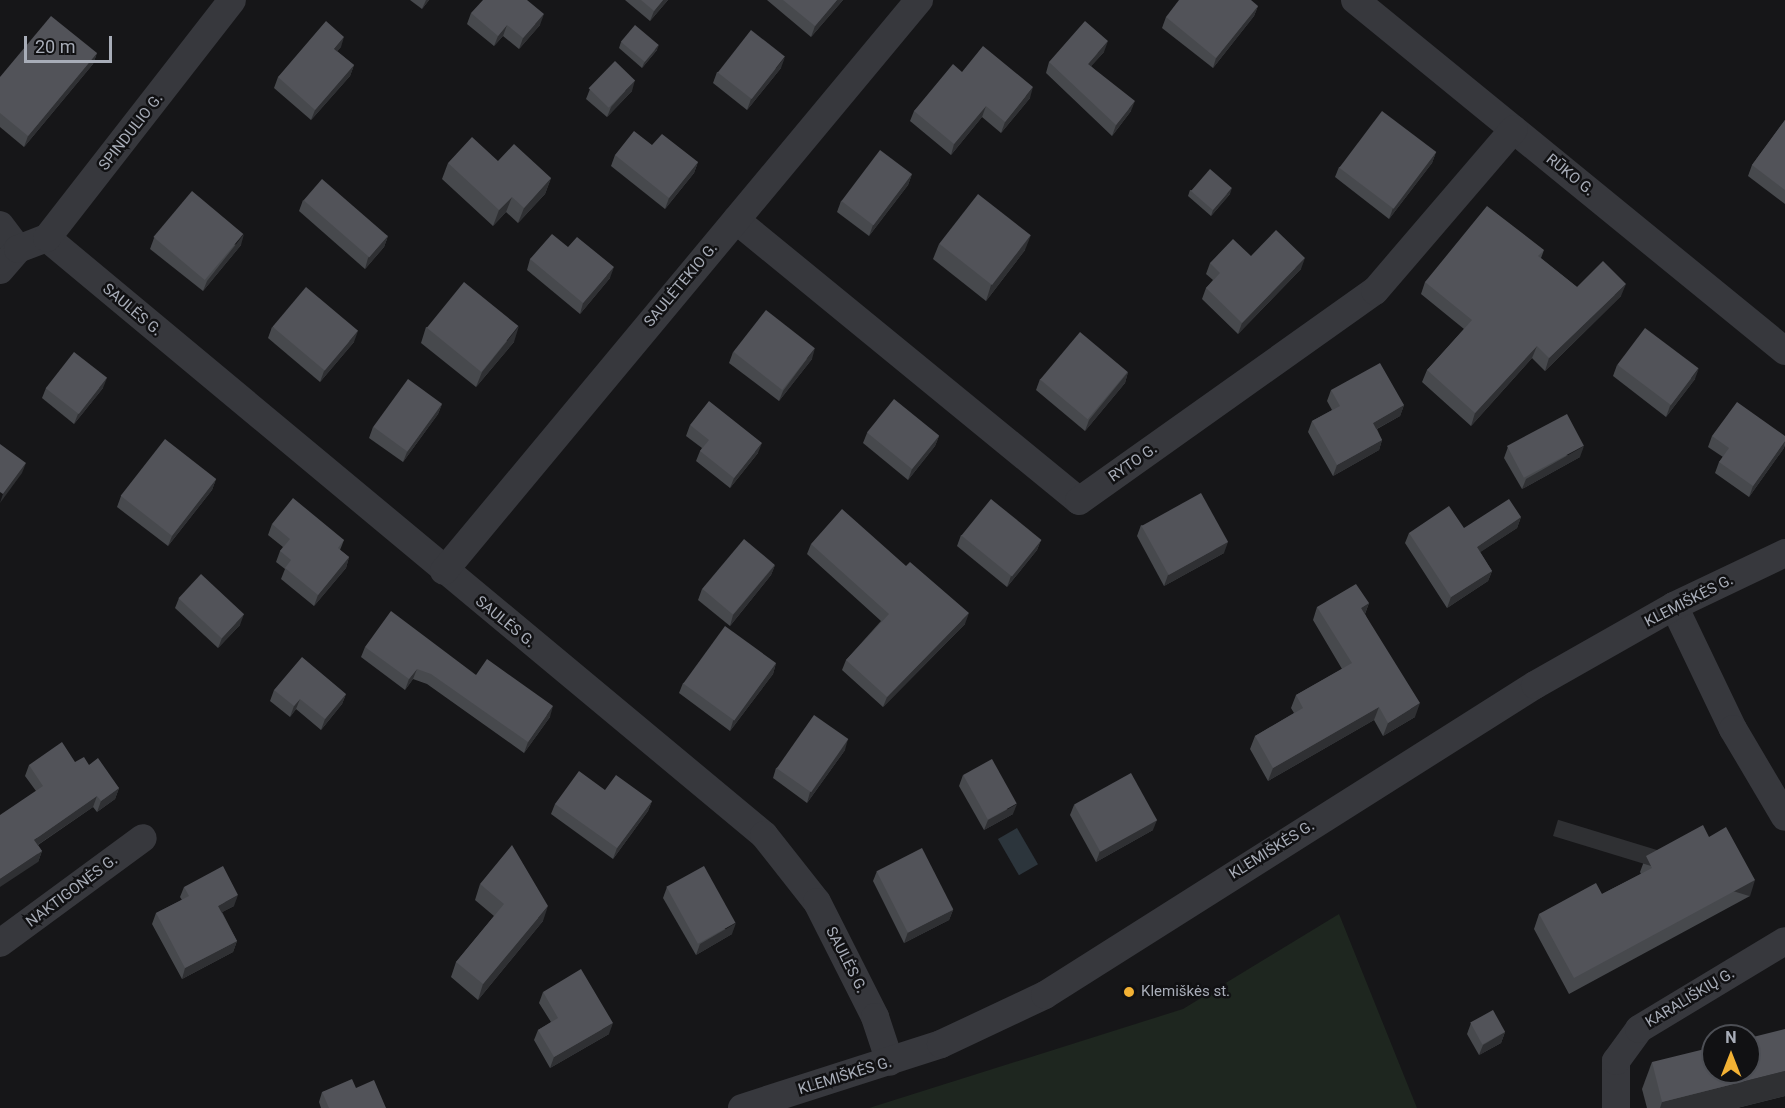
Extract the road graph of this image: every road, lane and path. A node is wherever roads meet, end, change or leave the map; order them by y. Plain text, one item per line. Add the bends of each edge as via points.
1 (232, 0) edge
2 (919, 0) edge
3 (1355, 0) edge
4 (1514, 129) junction
5 (736, 220) junction
6 (0, 225) edge
7 (47, 238) junction
8 (9, 260) edge
9 (1785, 351) edge
10 (1785, 553) edge
11 (444, 571) junction
12 (1674, 606) junction
13 (1785, 817) edge
14 (143, 838) dead end
15 (1785, 941) edge
16 (0, 943) edge
17 (890, 1062) junction
18 (742, 1108) edge
19 (1616, 1108) edge

1 - 7 street, SPINDULIO G.
2 - 5 street, SAULĖTEKIO G.
3 - 4 street, RŪKO G.
4 - 5 street, RYTO G. via 1375,291 1079,501
4 - 9 street, RŪKO G.
5 - 11 street, SAULĖTEKIO G.
6 - 8 street
7 - 8 street
7 - 11 street, SAULĖS G.
10 - 12 street, KLEMIŠKĖS G.
11 - 17 street, SAULĖS G. via 764,835 795,868 866,998
12 - 13 street via 1733,729
12 - 17 street, KLEMIŠKĖS G. via 1403,766 1045,995 985,1026
14 - 16 street, NAKTIGONĖS G.
15 - 19 street, KARALIŠKIŲ G. via 1639,1029 1616,1061
17 - 18 street, KLEMIŠKĖS G.

